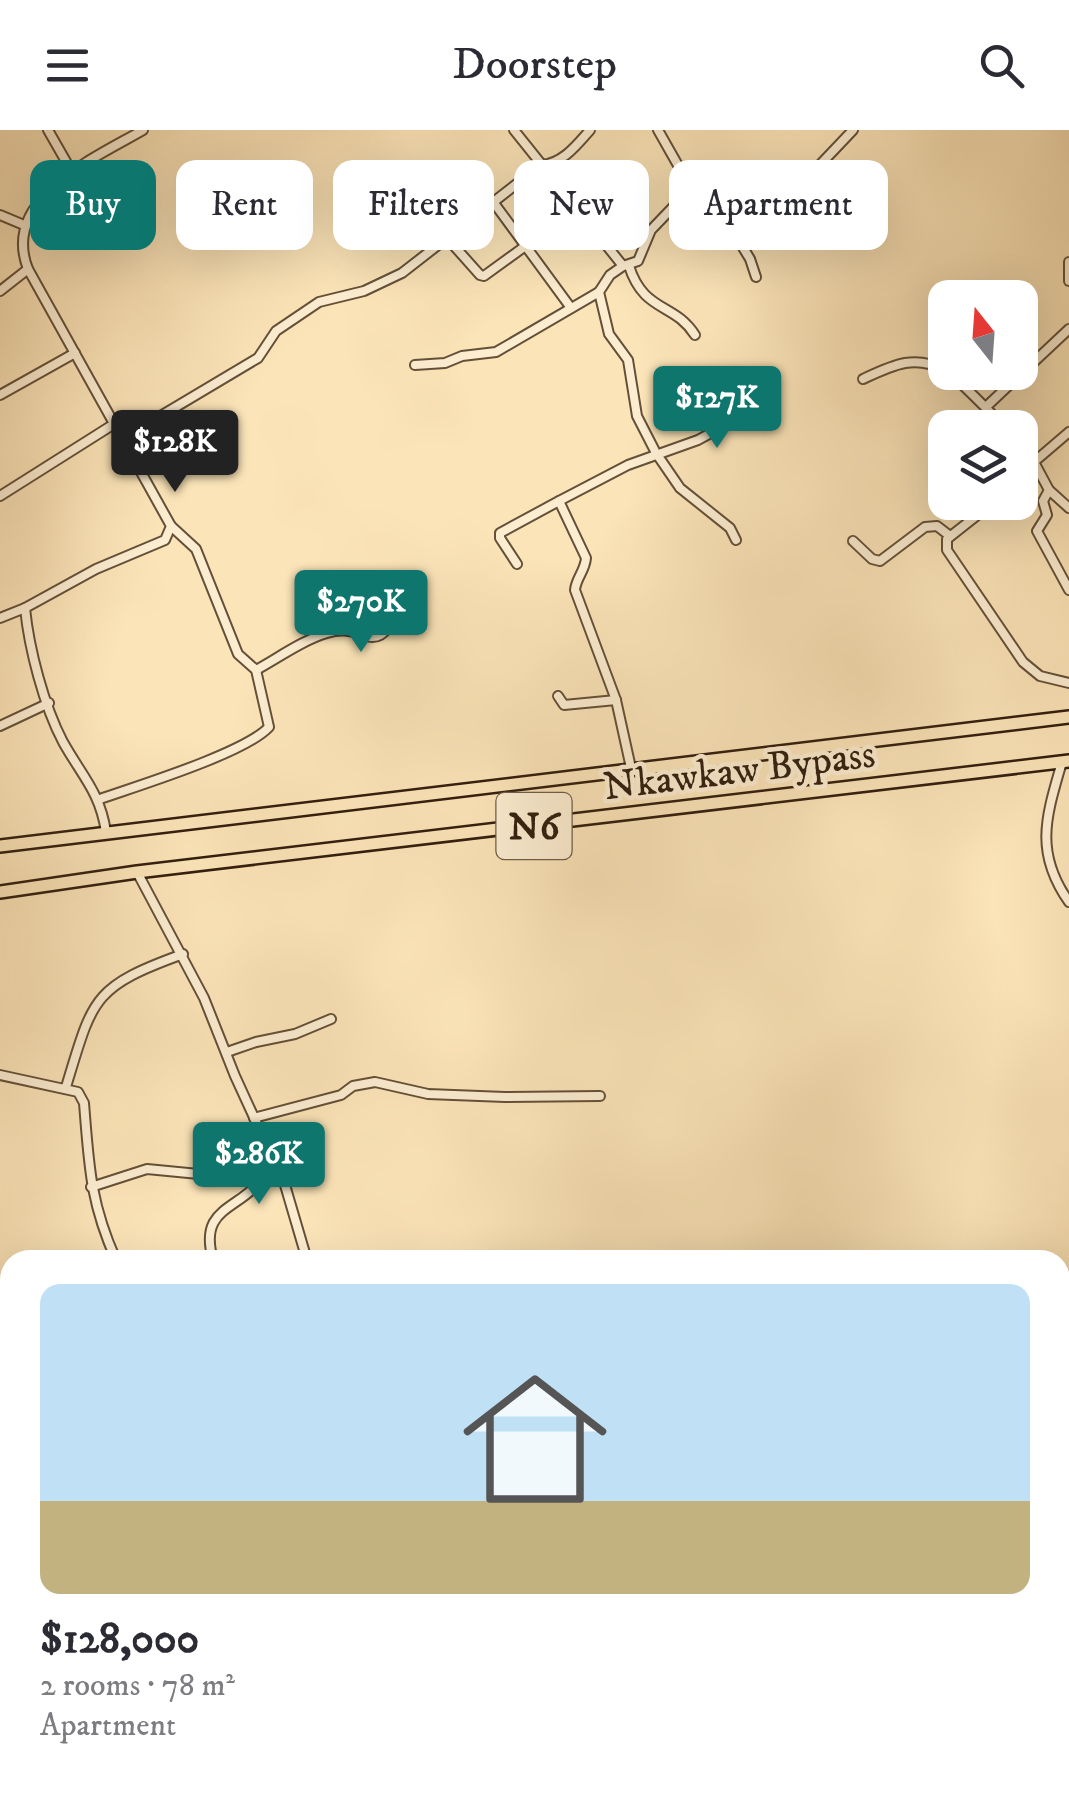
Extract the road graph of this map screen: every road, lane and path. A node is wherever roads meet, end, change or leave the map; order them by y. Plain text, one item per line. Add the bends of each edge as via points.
1 (48, 130) edge
2 (143, 130) edge
3 (514, 130) edge
4 (590, 130) edge
5 (658, 130) edge
6 (853, 130) edge
7 (65, 160) edge
8 (92, 160) edge
9 (537, 160) edge
10 (558, 160) edge
11 (675, 160) edge
12 (825, 160) edge
13 (514, 187) edge
14 (494, 204) joint
15 (669, 212) edge
16 (0, 215) edge
17 (30, 215) edge
18 (24, 225) junction
19 (514, 233) edge
20 (432, 250) edge
21 (458, 250) edge
22 (520, 250) edge
23 (526, 250) edge
24 (613, 250) edge
25 (744, 250) edge
26 (1069, 262) edge
27 (626, 266) junction
28 (28, 269) junction
29 (756, 276) dead end
30 (1069, 281) edge
31 (0, 291) edge
32 (599, 292) junction
33 (571, 308) junction
34 (1069, 330) edge
35 (696, 335) dead end
36 (75, 353) junction
37 (928, 364) edge
38 (415, 365) dead end
39 (863, 379) dead end
40 (967, 390) edge
41 (0, 395) edge
42 (754, 404) dead end
43 (988, 405) junction
44 (992, 410) edge
45 (114, 424) junction
46 (1069, 432) edge
47 (122, 439) junction
48 (656, 453) junction
49 (1038, 459) edge
50 (1038, 469) edge
51 (1049, 490) junction
52 (0, 496) edge
53 (559, 501) junction
54 (1069, 508) edge
55 (971, 520) edge
56 (171, 526) junction
57 (950, 536) junction
58 (736, 540) dead end
59 (853, 542) dead end
60 (517, 564) dead end
61 (1069, 590) edge
62 (404, 592) dead end
63 (25, 608) junction
64 (0, 618) edge
65 (256, 670) junction
66 (1069, 683) edge
67 (558, 696) dead end
68 (616, 700) junction
69 (49, 703) junction
70 (1069, 717) edge
71 (0, 726) edge
72 (1065, 762) edge
73 (631, 768) junction
74 (100, 799) junction
75 (106, 832) junction
76 (0, 846) edge
77 (137, 872) junction
78 (0, 892) edge
79 (1069, 902) edge
80 (183, 954) junction
81 (331, 1020) dead end
82 (227, 1052) junction
83 (0, 1075) edge
84 (66, 1087) junction
85 (600, 1096) dead end
86 (254, 1118) junction
87 (261, 1138) junction
88 (268, 1151) junction
89 (91, 1188) junction
90 (112, 1250) edge
91 (211, 1250) edge
92 (302, 1250) edge

1 - 7 street
2 - 8 street
3 - 9 street
4 - 10 street
5 - 11 street
6 - 12 street
13 - 14 street
14 - 19 street
15 - 27 street via 651,230 638,261
16 - 18 street
17 - 18 street
18 - 28 street
20 - 47 street via 381,284 319,302 276,332 258,358
21 - 22 street via 484,276
23 - 33 street
24 - 27 street
25 - 29 street
26 - 30 street
27 - 32 street
27 - 35 street via 652,303 679,315
28 - 31 street
28 - 36 street
32 - 33 street
32 - 48 street via 609,334 628,360 637,416
33 - 38 street via 496,352
34 - 43 street
36 - 41 street
36 - 45 street
37 - 39 street via 902,360
40 - 43 street
42 - 48 street via 698,440
43 - 44 street
45 - 47 street
45 - 52 street
46 - 49 street
47 - 56 street
48 - 53 street
48 - 58 street via 680,488
50 - 51 street
51 - 54 street
51 - 61 street via 1043,500 1047,516 1037,530
53 - 60 street via 500,533
53 - 68 street via 586,558 574,590
55 - 57 street
56 - 63 street via 165,540
56 - 65 street via 196,548 238,654
57 - 59 street via 925,527 880,561
57 - 66 street via 952,558 1023,662 1040,676
62 - 65 street via 386,633 374,638 332,631
63 - 64 street
63 - 69 street
65 - 74 street via 269,724 262,734
67 - 68 street via 572,706
68 - 73 street
69 - 71 street
69 - 74 street via 63,742
70 - 73 highway, Nkawkaw Bypass / N6
72 - 77 highway, Nkawkaw Bypass / N6
72 - 79 street via 1052,795 1046,849
73 - 75 highway, Nkawkaw Bypass / N6
74 - 75 street
75 - 76 highway, Nkawkaw Bypass / N6
77 - 78 highway, Nkawkaw Bypass / N6
77 - 80 street
80 - 82 street
80 - 84 street via 102,994 89,1012
81 - 82 street
82 - 86 street
83 - 84 street
84 - 89 street via 84,1103
85 - 86 street via 428,1094 375,1082
86 - 87 street
87 - 88 street
87 - 89 street via 226,1170 209,1175 147,1169
88 - 91 street via 258,1184 213,1223
88 - 92 street
89 - 90 street

